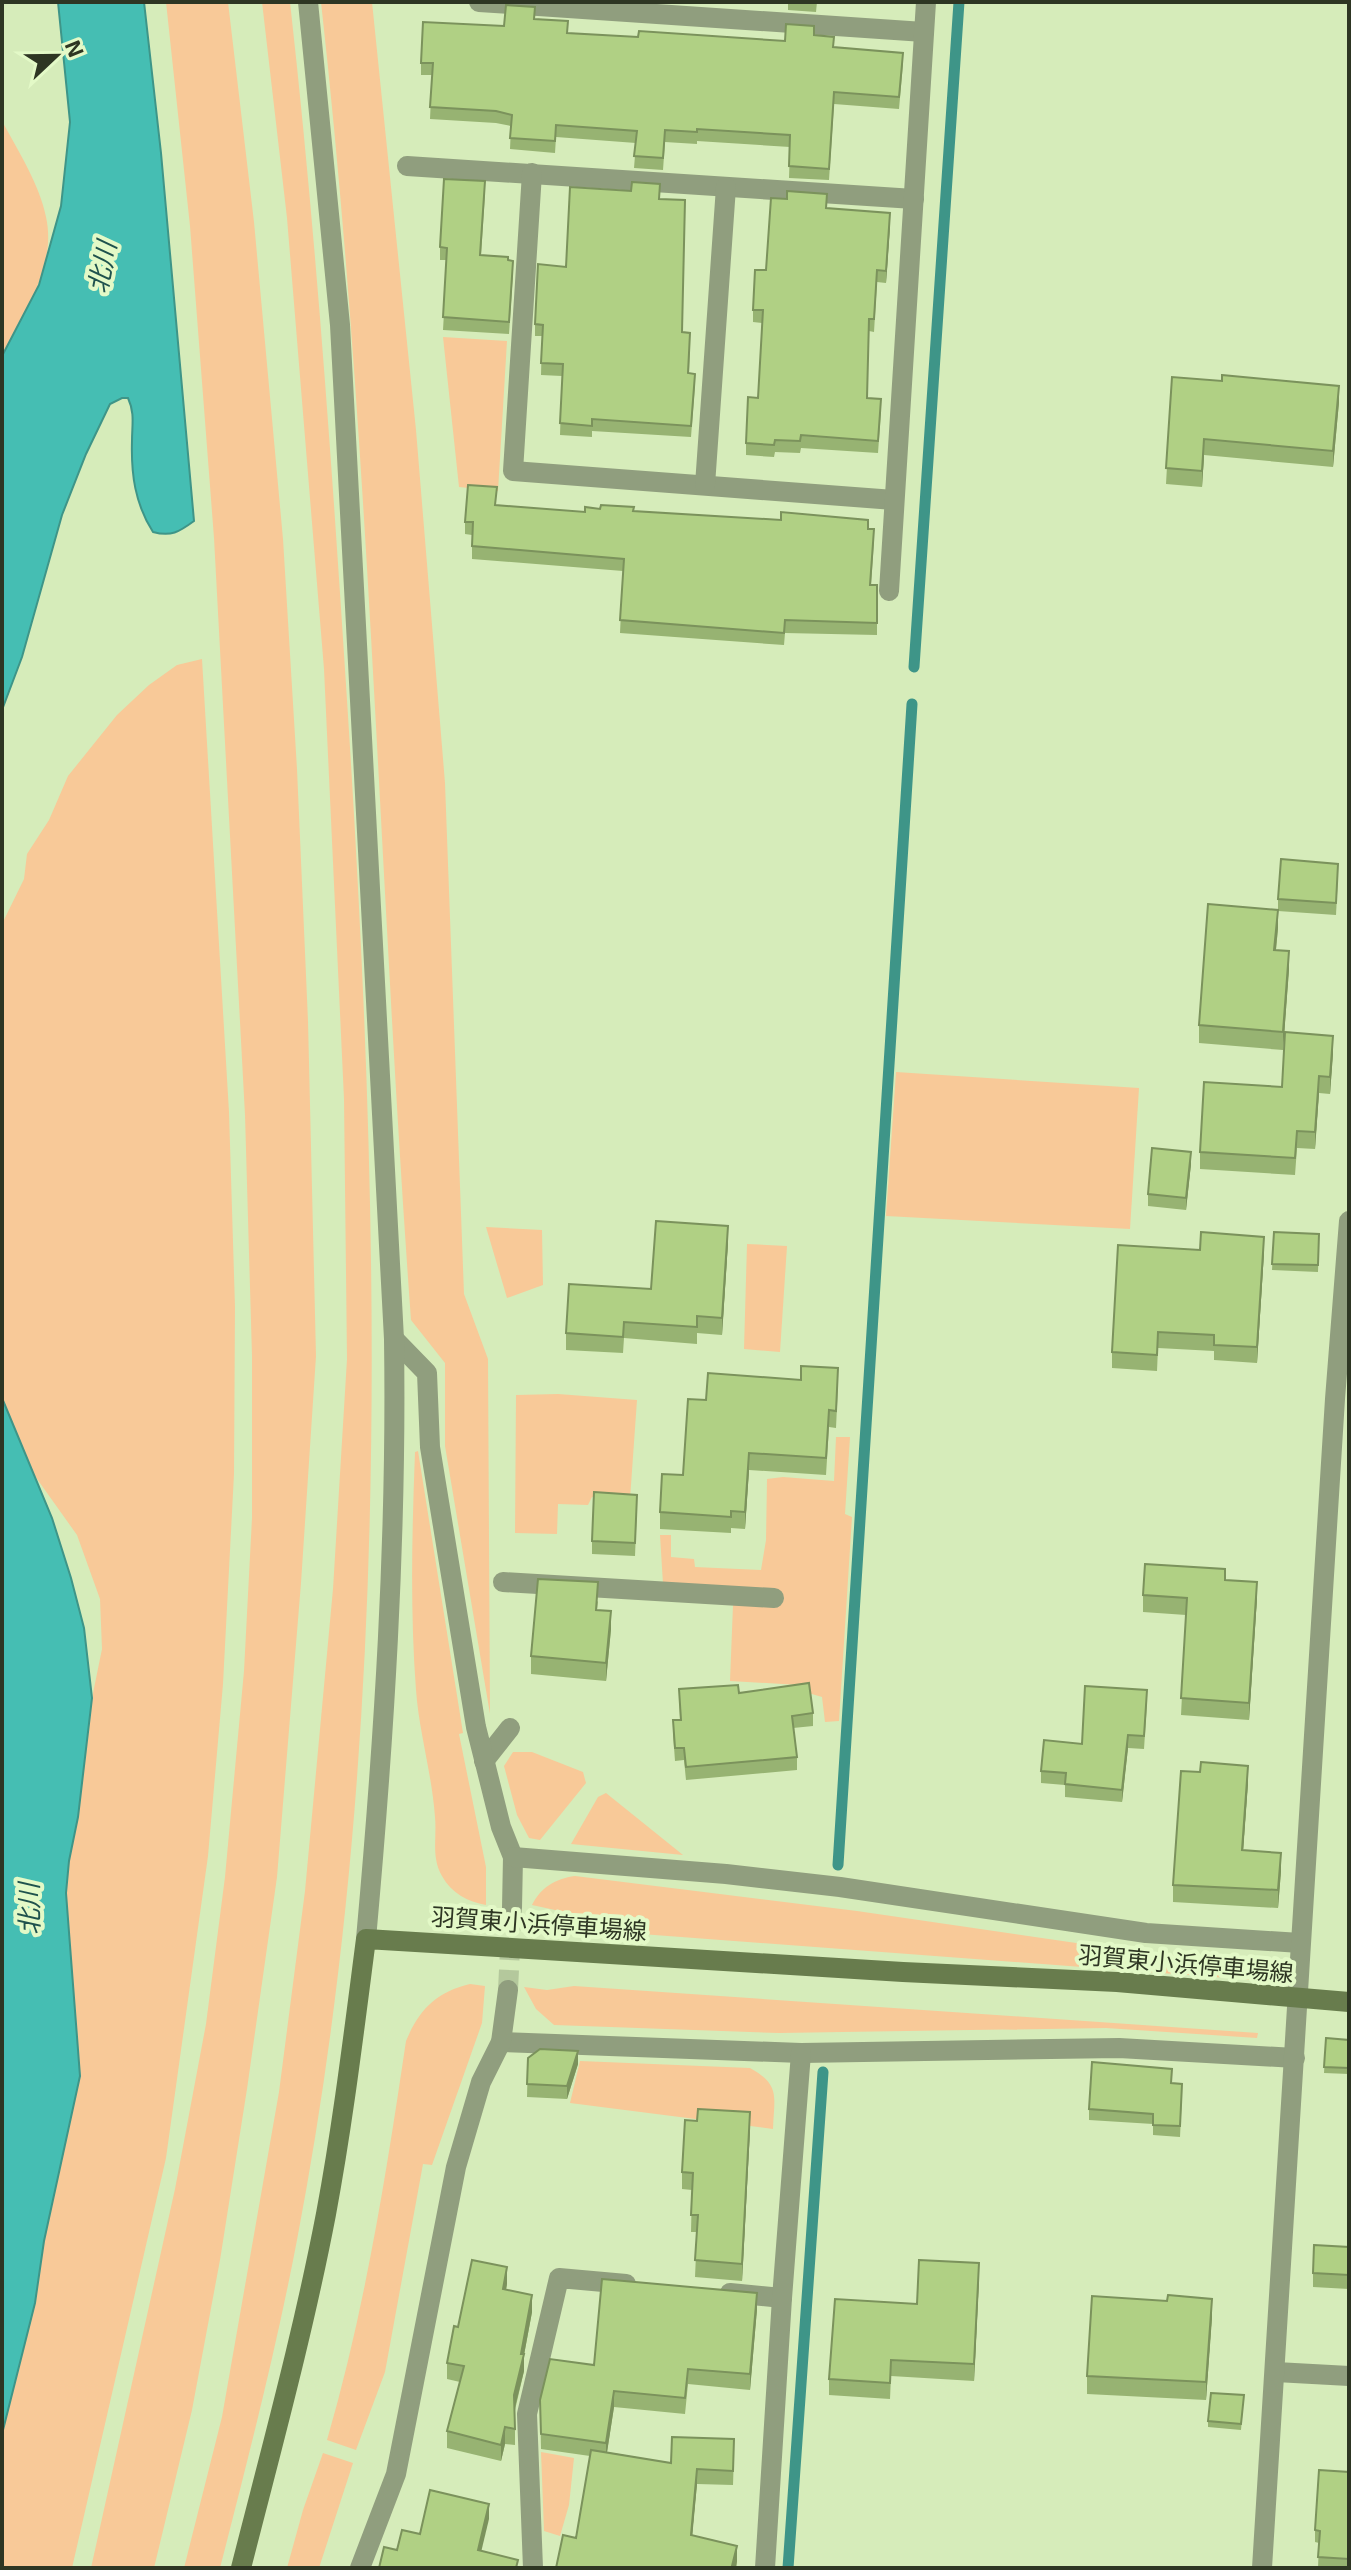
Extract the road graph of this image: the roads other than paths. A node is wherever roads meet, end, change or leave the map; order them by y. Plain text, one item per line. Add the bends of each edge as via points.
1 (308, 2) edge
2 (479, 2) edge
3 (926, 2) edge
4 (924, 32) junction
5 (407, 166) dead end
6 (532, 173) junction
7 (726, 187) junction
8 (914, 199) junction
9 (705, 485) junction
10 (894, 500) junction
11 (889, 591) dead end
12 (1349, 1221) edge
13 (394, 1339) junction
14 (503, 1582) dead end
15 (774, 1598) dead end
16 (510, 1728) dead end
17 (484, 1761) junction
18 (513, 1857) junction
19 (512, 1908) tunnel mouth
20 (366, 1939) junction
21 (1300, 1943) junction
22 (508, 1990) tunnel mouth
23 (1296, 1999) junction
24 (1349, 2002) edge
25 (501, 2042) junction
26 (801, 2053) junction
27 (1295, 2058) junction
28 (639, 2285) edge
29 (702, 2291) edge
30 (782, 2298) junction
31 (1276, 2372) junction
32 (1349, 2376) edge
33 (241, 2568) edge
34 (360, 2568) edge
35 (533, 2568) edge
36 (765, 2568) edge
37 (1262, 2568) edge

1 - 13 street via 340,325
2 - 4 street
3 - 4 street
4 - 8 street
5 - 6 street
6 - 7 street
6 - 9 street via 513,471
7 - 8 street
7 - 9 street
8 - 10 street
9 - 10 street
10 - 11 street
12 - 21 street
13 - 17 street via 427,1373 430,1447
13 - 20 street via 396,1414 382,1761
14 - 15 street
16 - 17 street
17 - 18 street
18 - 19 street
18 - 21 street via 840,1887 1146,1933
20 - 23 main road, 羽賀東小浜停車場線 via 1117,1982
20 - 33 main road via 326,2213 290,2384
21 - 23 street
22 - 25 street
23 - 24 main road, 羽賀東小浜停車場線
23 - 27 street
25 - 26 street
25 - 34 street via 481,2082 456,2167 396,2474
26 - 27 street via 1119,2048
26 - 30 street
27 - 31 street
28 - 35 street via 559,2278 527,2414
29 - 30 street
30 - 36 street
31 - 32 street
31 - 37 street

